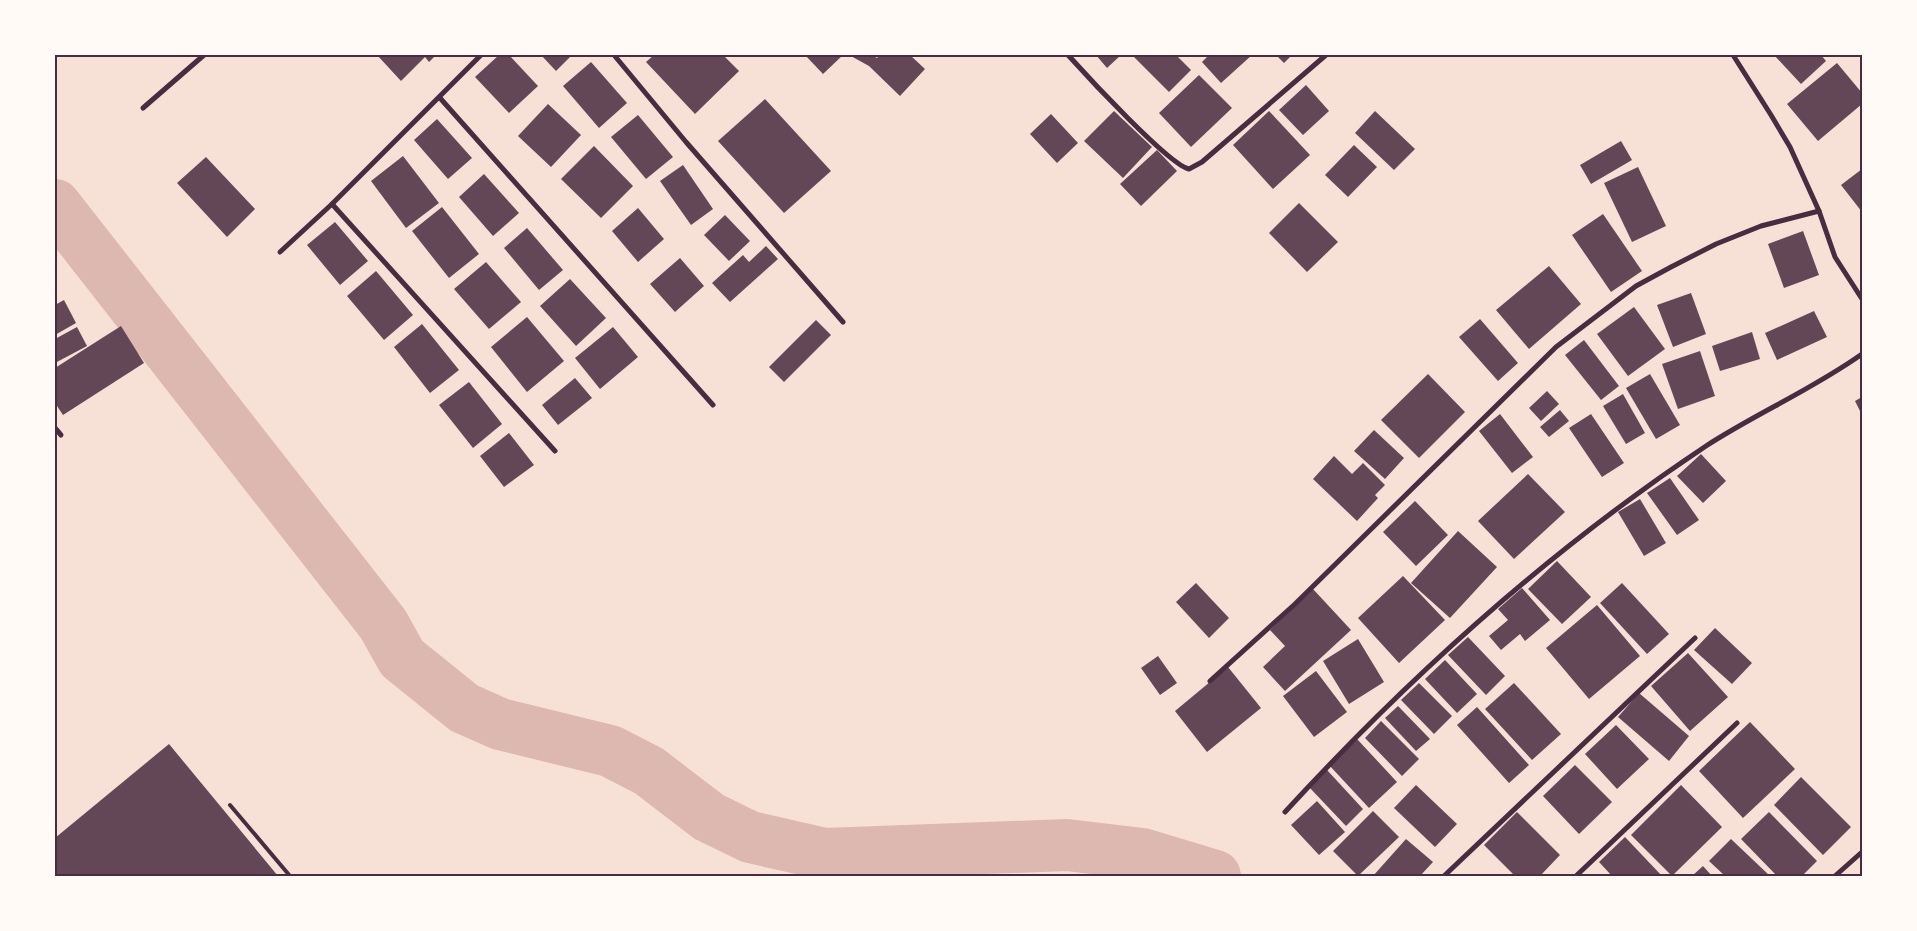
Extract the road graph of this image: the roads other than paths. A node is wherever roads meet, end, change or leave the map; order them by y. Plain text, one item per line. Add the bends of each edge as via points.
1 (204, 55) edge
2 (481, 55) edge
3 (614, 55) edge
4 (1068, 55) edge
5 (1326, 55) edge
6 (1733, 55) edge
7 (440, 98) junction
8 (143, 108) dead end
9 (332, 204) junction
10 (1819, 211) junction
11 (280, 252) dead end
12 (1862, 299) edge
13 (843, 322) dead end
14 (1862, 354) edge
15 (713, 405) dead end
16 (55, 428) edge
17 (61, 435) dead end
18 (555, 452) dead end
19 (1695, 638) dead end
20 (1210, 681) dead end
21 (1737, 723) dead end
22 (230, 805) dead end
23 (1285, 812) dead end
24 (1862, 852) edge
25 (290, 876) edge
26 (1444, 876) edge
27 (1576, 876) edge
28 (1835, 876) edge

1 - 8 street
2 - 7 street
3 - 13 street
4 - 5 street via 1176,163 1189,169 1202,162
6 - 10 street via 1780,131
7 - 9 street
7 - 15 street
9 - 11 street
9 - 18 street
10 - 12 street via 1835,257
10 - 20 street via 1761,226 1671,267 1636,286 1556,347 1295,604
14 - 23 street via 1818,384 1707,445 1605,517 1502,599 1344,748
16 - 17 street
19 - 26 street
21 - 27 street
22 - 25 lane
24 - 28 street

